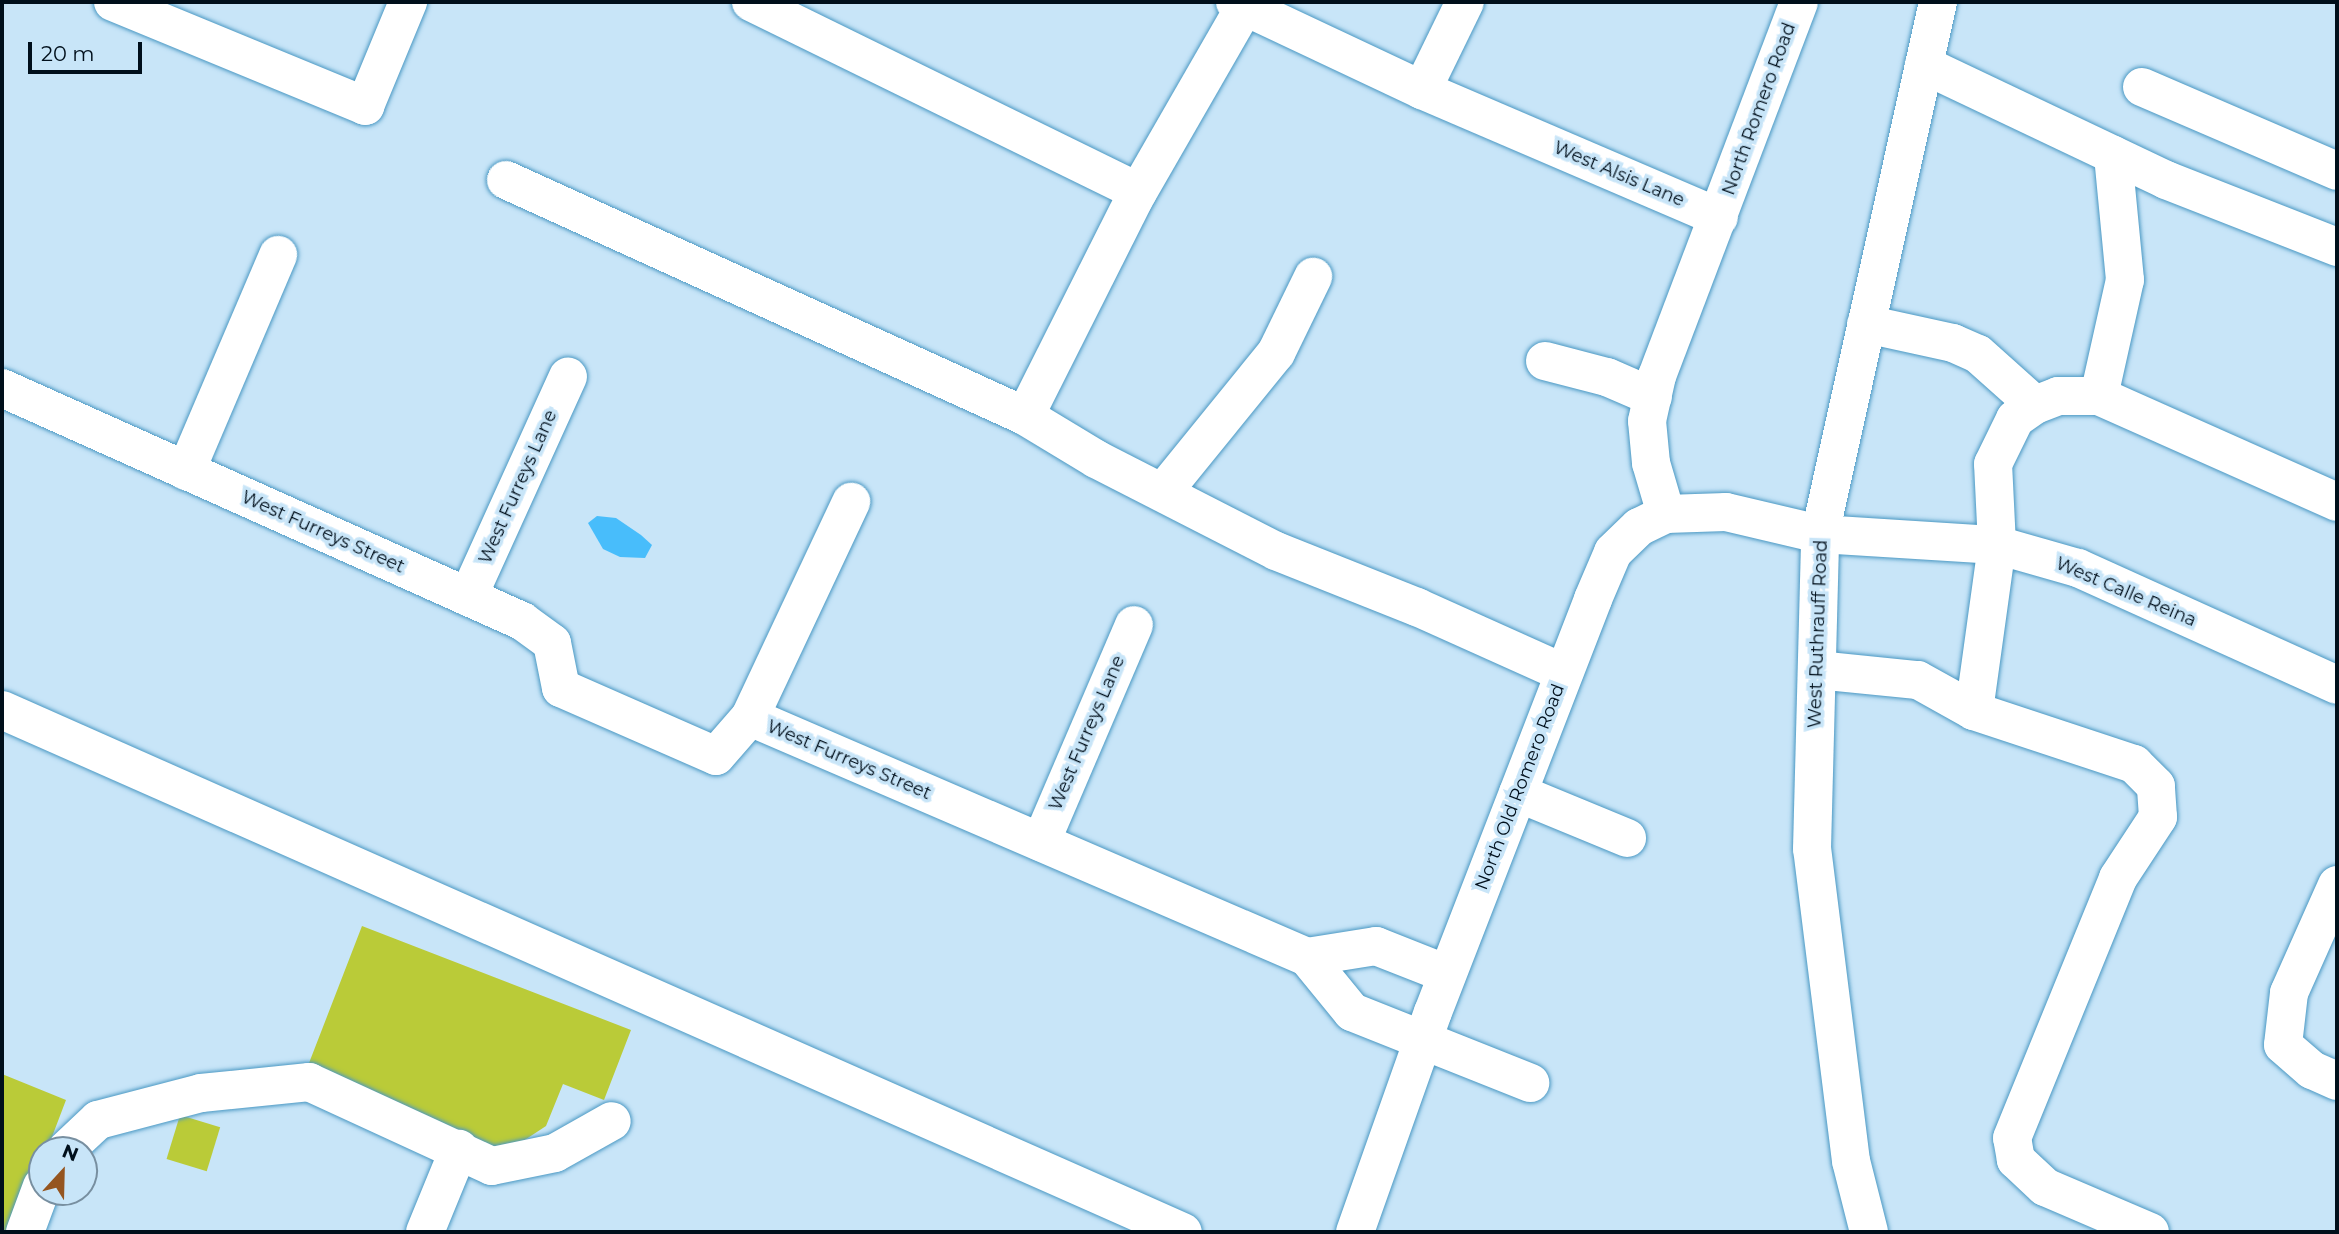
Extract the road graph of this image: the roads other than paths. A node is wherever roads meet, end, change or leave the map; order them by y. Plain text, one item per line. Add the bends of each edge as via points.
1 (114, 2) edge
2 (408, 2) edge
3 (751, 2) edge
4 (1465, 2) edge
5 (1799, 2) edge
6 (1938, 2) edge
7 (1240, 4) edge
8 (1924, 65) junction
9 (2142, 87) dead end
10 (1422, 90) junction
11 (2113, 155) junction
12 (2337, 171) edge
13 (506, 180) dead end
14 (1138, 192) junction
15 (1719, 217) junction
16 (2337, 247) edge
17 (278, 255) dead end
18 (1313, 277) dead end
19 (1866, 324) junction
20 (1545, 361) dead end
21 (568, 377) dead end
22 (2, 388) edge
23 (2099, 396) junction
24 (1653, 397) junction
25 (2035, 405) junction
26 (1025, 416) junction
27 (186, 471) junction
28 (1163, 492) junction
29 (850, 502) dead end
30 (2337, 502) edge
31 (1665, 514) junction
32 (1821, 534) junction
33 (1997, 545) junction
34 (468, 597) junction
35 (1134, 625) dead end
36 (1817, 670) junction
37 (1564, 673) junction
38 (2337, 685) edge
39 (2, 710) edge
40 (1974, 711) junction
41 (750, 717) junction
42 (1518, 793) junction
43 (1627, 838) dead end
44 (1041, 842) junction
45 (2337, 885) edge
46 (1307, 957) junction
47 (1447, 974) junction
48 (1423, 1038) junction
49 (2337, 1081) edge
50 (1530, 1083) dead end
51 (612, 1121) dead end
52 (80, 1136) edge
53 (459, 1149) junction
54 (35, 1206) edge
55 (25, 1232) edge
56 (425, 1232) edge
57 (1183, 1232) edge
58 (1355, 1232) edge
59 (1869, 1232) edge
60 (2150, 1232) edge

1 - 2 street via 365,106
3 - 14 street
4 - 10 street
5 - 15 street, North Romero Road
6 - 8 street, West Ruthrauff Road
7 - 10 street, West Alsis Lane
7 - 14 street
8 - 11 street
8 - 19 street, West Ruthrauff Road
9 - 12 street
10 - 15 street, West Alsis Lane
11 - 16 street
11 - 23 street via 2125,281
13 - 26 street
14 - 26 street
15 - 24 street
17 - 27 street
18 - 28 street via 1276,353
19 - 25 street via 1953,343 1978,354
19 - 32 street, West Ruthrauff Road
20 - 24 street via 1607,377
21 - 34 street, West Furreys Lane
22 - 27 street, West Furreys Street
23 - 25 street via 2058,396
23 - 30 street
24 - 31 street via 1647,421 1651,463
25 - 33 street via 2015,419 1993,464
26 - 28 street
27 - 34 street, West Furreys Street
28 - 37 street via 1276,551
29 - 41 street
31 - 32 street, North Old Romero Road via 1726,512
31 - 37 street, North Old Romero Road via 1639,527 1613,552
32 - 33 street, West Calle Reina
32 - 36 street, West Ruthrauff Road
33 - 38 street, West Calle Reina via 2078,568
33 - 40 street
34 - 41 street, West Furreys Street via 522,621 552,643 561,688 716,756
35 - 44 street, West Furreys Lane
36 - 40 street via 1918,680
36 - 59 street, West Ruthrauff Road via 1812,849 1851,1161
37 - 42 street, North Old Romero Road
39 - 57 street
40 - 60 street via 2134,764 2156,786 2158,817 2118,878 2012,1138 2016,1160 2045,1187
41 - 44 street, West Furreys Street
42 - 43 street
42 - 47 street, North Old Romero Road
44 - 46 street, West Furreys Street
45 - 49 street via 2289,993 2283,1045 2312,1070
46 - 47 street via 1376,946
46 - 48 street via 1352,1012
47 - 48 street, North Old Romero Road
48 - 50 street
48 - 58 street, North Old Romero Road
51 - 53 street via 555,1153 492,1166
52 - 53 street via 98,1119 201,1093 309,1082
53 - 56 street
54 - 55 street

